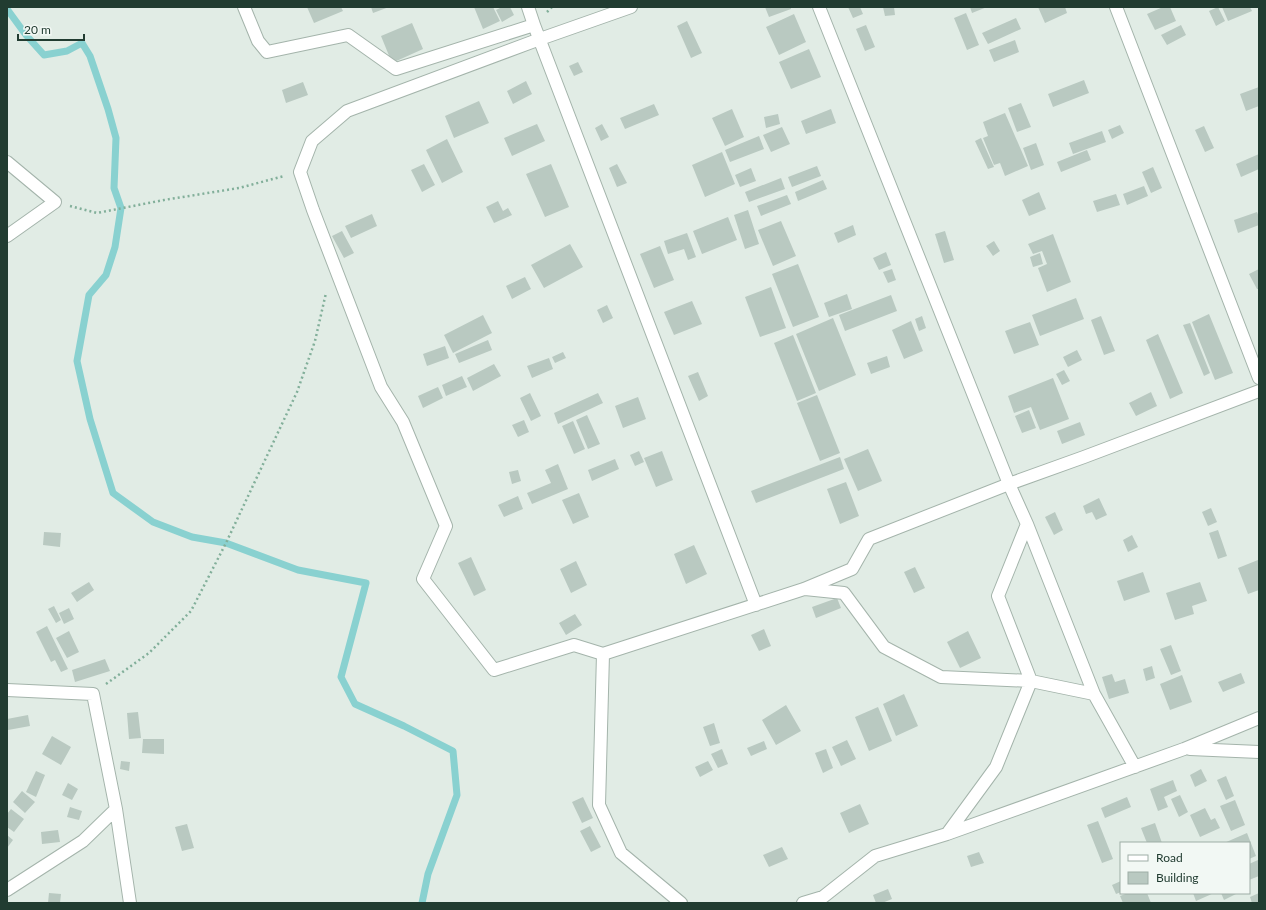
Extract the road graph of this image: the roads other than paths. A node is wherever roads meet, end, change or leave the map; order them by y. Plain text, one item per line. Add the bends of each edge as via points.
1 (244, 7) edge
2 (528, 7) edge
3 (631, 7) edge
4 (819, 7) edge
5 (1116, 7) edge
6 (534, 25) junction
7 (540, 39) junction
8 (7, 162) edge
9 (7, 236) edge
10 (1259, 378) edge
11 (1259, 391) edge
12 (1009, 484) junction
13 (1027, 524) junction
14 (804, 589) junction
15 (756, 604) junction
16 (602, 654) junction
17 (1031, 681) junction
18 (7, 690) edge
19 (1094, 694) junction
20 (1259, 718) edge
21 (1184, 749) junction
22 (1259, 752) edge
23 (1135, 767) junction
24 (116, 809) junction
25 (947, 834) junction
26 (7, 890) edge
27 (824, 900) edge
28 (130, 903) edge
29 (681, 903) edge
30 (803, 903) edge

1 - 6 street via 258,41 266,52 348,35 396,69
2 - 6 street
3 - 7 street
4 - 12 street
5 - 10 street
6 - 7 street
7 - 15 street
7 - 16 street via 347,111 312,141 300,172 381,386 403,422 446,526 423,579 494,670 574,645
8 - 9 street via 55,202
11 - 12 street
12 - 13 street
12 - 14 street via 868,539 852,568
13 - 17 street via 998,596
13 - 19 street
14 - 15 street
14 - 17 street via 844,593 884,647 941,677
15 - 16 street
16 - 29 street via 600,805 621,853
17 - 19 street
17 - 25 street via 996,767
18 - 24 street via 93,694
19 - 23 street
20 - 21 street
21 - 22 street
21 - 23 street
23 - 25 street
24 - 26 street via 83,841
24 - 28 street
25 - 27 street via 875,856
27 - 30 street

